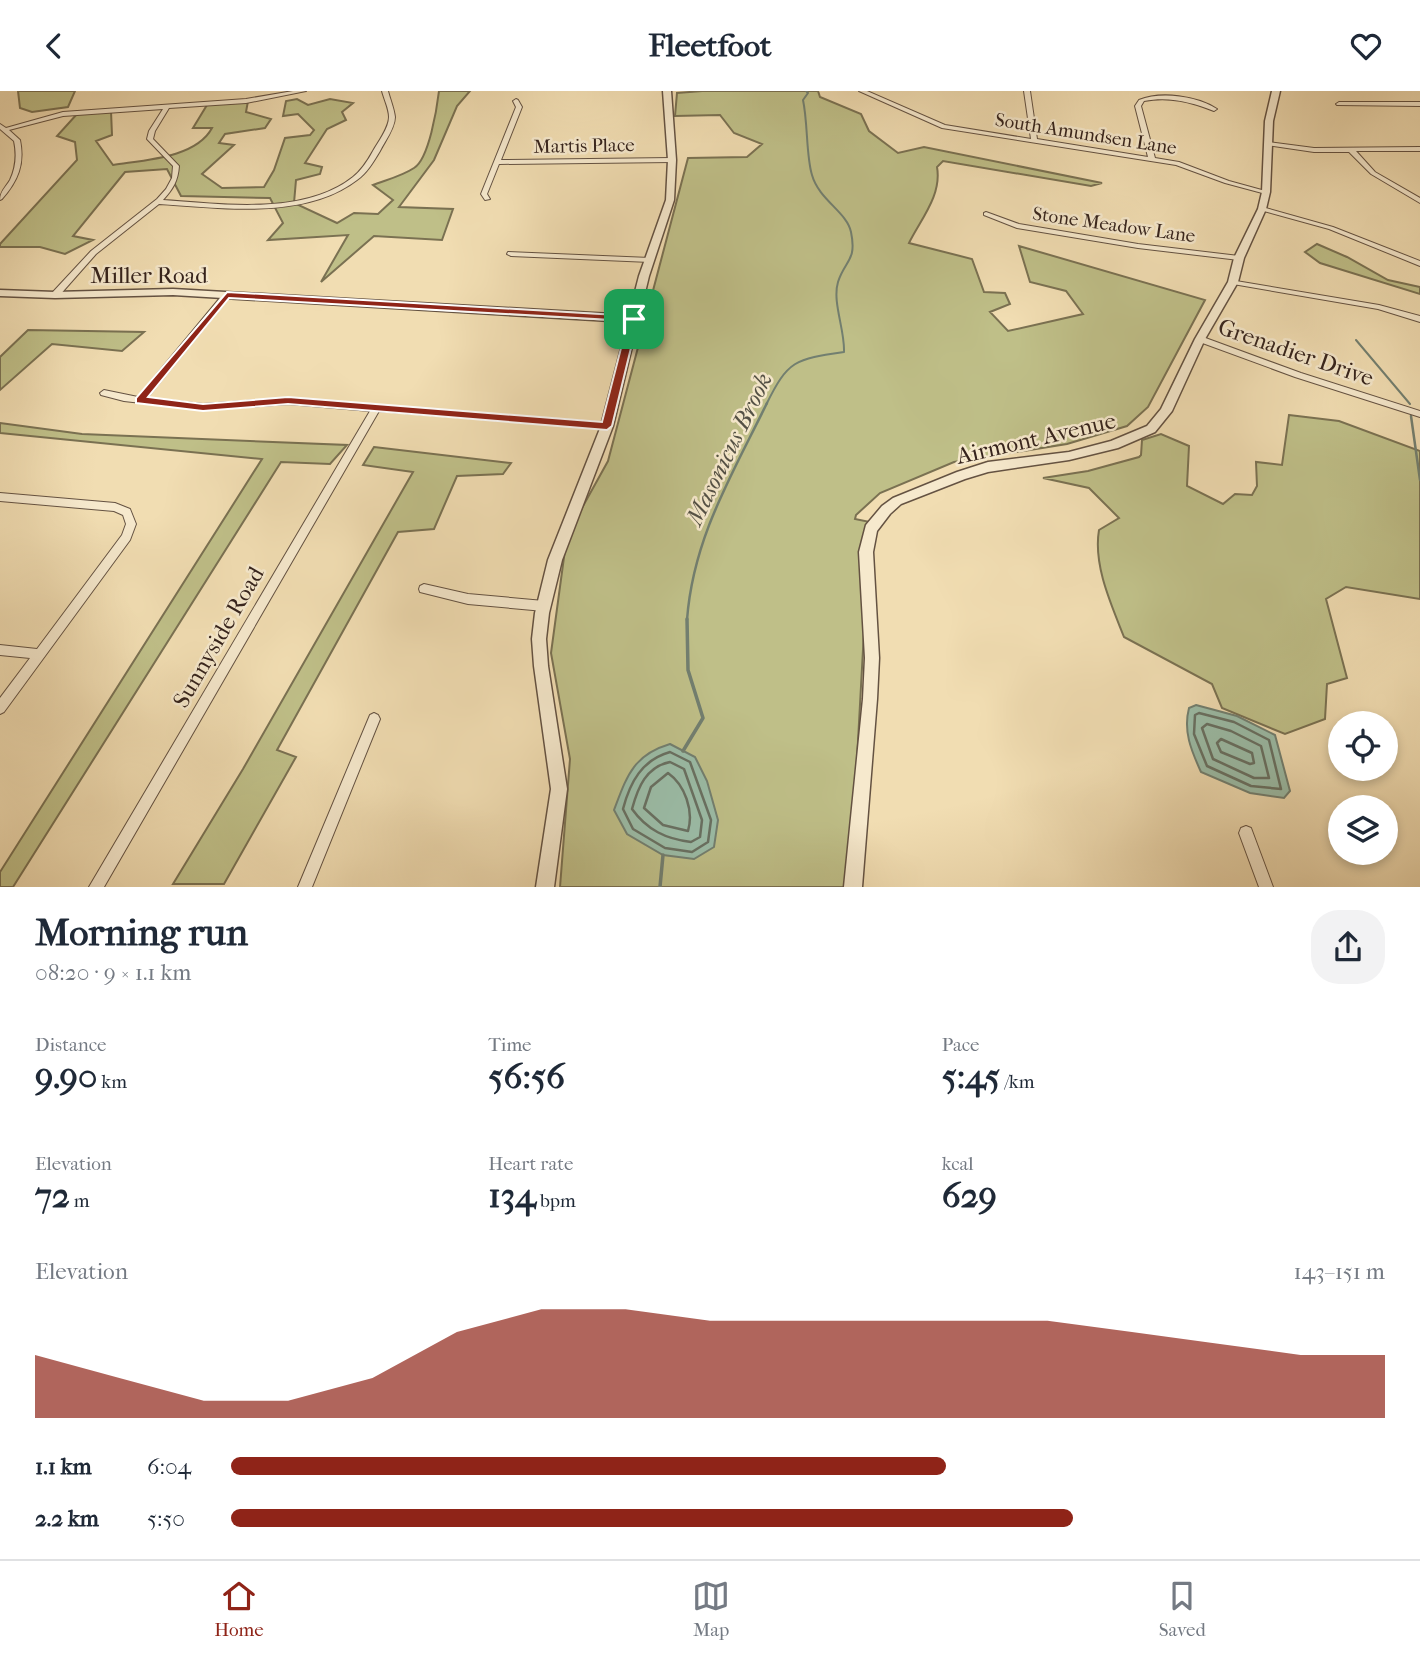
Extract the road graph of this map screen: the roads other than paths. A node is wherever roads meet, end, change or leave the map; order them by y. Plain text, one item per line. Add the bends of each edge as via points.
1 (303, 91) edge
2 (385, 91) edge
3 (667, 91) edge
4 (862, 91) edge
5 (1027, 91) edge
6 (1276, 91) edge
7 (516, 101) dead end
8 (1339, 104) dead end
9 (1420, 104) edge
10 (167, 107) junction
11 (1214, 109) dead end
12 (3, 127) edge
13 (1034, 141) junction
14 (1268, 144) junction
15 (1350, 149) junction
16 (1420, 149) edge
17 (671, 154) junction
18 (1152, 159) junction
19 (496, 162) junction
20 (1266, 192) junction
21 (0, 198) edge
22 (487, 199) dead end
23 (1420, 201) edge
24 (157, 202) junction
25 (1262, 209) junction
26 (986, 214) dead end
27 (511, 254) dead end
28 (536, 255) junction
29 (1239, 258) junction
30 (650, 260) junction
31 (534, 264) dead end
32 (1420, 264) edge
33 (1233, 282) junction
34 (0, 293) edge
35 (55, 295) junction
36 (227, 295) junction
37 (634, 319) junction
38 (1420, 319) edge
39 (1200, 339) junction
40 (104, 393) dead end
41 (140, 400) junction
42 (376, 408) junction
43 (1420, 414) edge
44 (607, 426) junction
45 (0, 497) edge
46 (424, 589) dead end
47 (544, 606) junction
48 (0, 650) edge
49 (40, 654) junction
50 (0, 708) edge
51 (374, 719) dead end
52 (1246, 833) dead end
53 (96, 887) edge
54 (305, 887) edge
55 (545, 887) edge
56 (853, 887) edge
57 (1266, 887) edge

1 - 10 street via 260,100
2 - 24 street via 391,124 361,172 332,192 281,204
3 - 17 street
4 - 13 street, South Amundsen Lane via 935,124
5 - 13 street
6 - 14 street, Airmont Avenue
7 - 19 street via 519,107
8 - 9 street
10 - 12 street via 63,114
10 - 24 street via 150,139 174,163 176,176
11 - 18 street via 1163,97 1142,100 1138,106
12 - 21 street via 17,140 19,164 16,177
13 - 18 street, South Amundsen Lane
14 - 15 street
14 - 20 street, Airmont Avenue
15 - 16 street
15 - 23 street via 1373,173
17 - 19 street, Martis Place
17 - 30 street via 670,200
18 - 20 street, South Amundsen Lane
19 - 22 street via 484,194
20 - 25 street, Airmont Avenue
24 - 35 street via 96,250
25 - 29 street, Airmont Avenue
25 - 32 street via 1331,228
26 - 29 street, Stone Meadow Lane via 1017,226
27 - 28 street
28 - 30 street
28 - 31 street
29 - 33 street, Airmont Avenue
30 - 37 street
33 - 38 street via 1380,307
33 - 39 street, Airmont Avenue
34 - 35 street, Miller Road
35 - 36 street, Miller Road
36 - 37 street, Miller Road
36 - 41 street
37 - 44 street
39 - 43 street, Grenadier Drive
39 - 56 street, Airmont Avenue via 1167,411 1151,429 1114,445 1069,456 961,475 898,501 871,529 866,552 872,658
40 - 41 street
41 - 42 street via 203,407 276,400
42 - 44 street
42 - 53 street, Sunnyside Road
44 - 47 street via 555,560
45 - 49 street via 115,507 130,517 127,537
46 - 47 street via 468,599
47 - 55 street via 539,639 559,789
48 - 49 street
49 - 50 street
51 - 54 street
52 - 57 street

